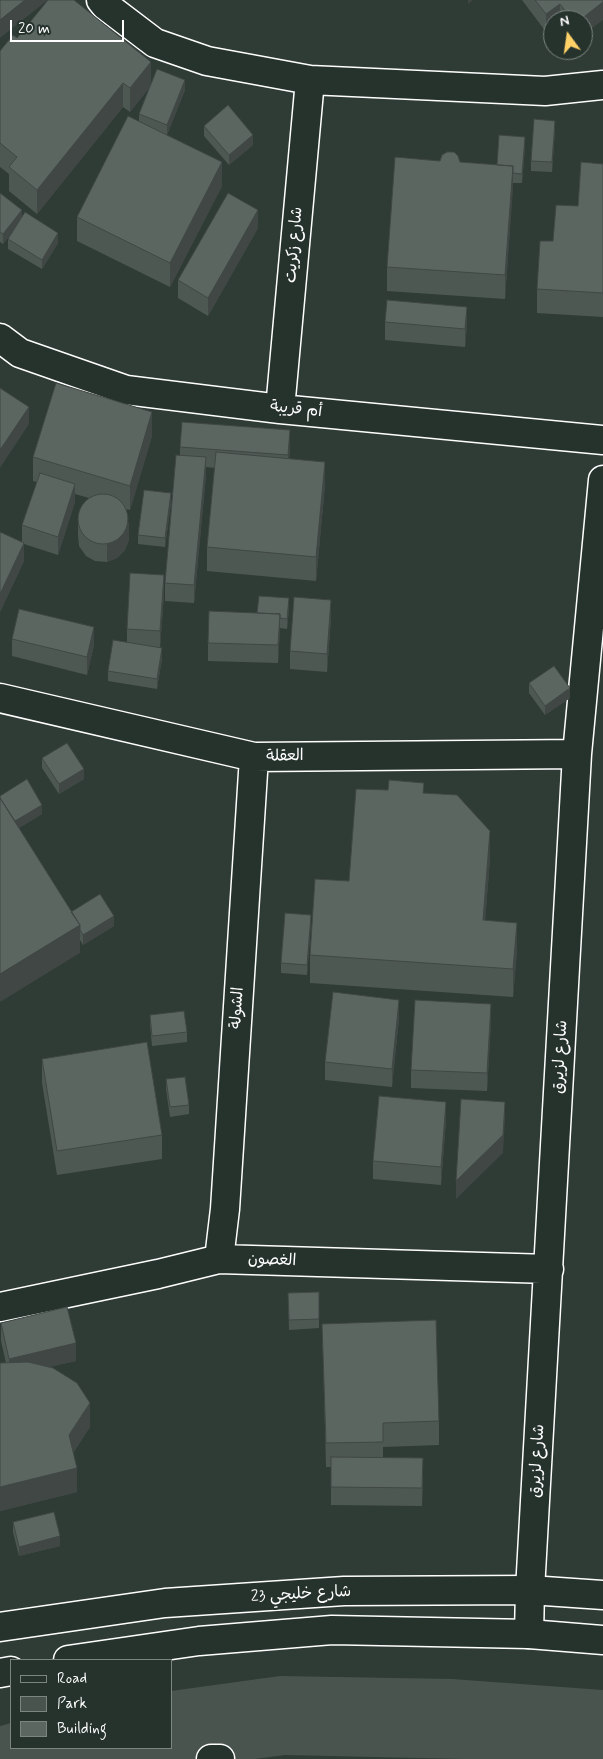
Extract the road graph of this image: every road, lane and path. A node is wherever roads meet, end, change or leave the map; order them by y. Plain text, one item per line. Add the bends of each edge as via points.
1 (101, 0) edge
2 (310, 80) junction
3 (603, 85) edge
4 (0, 338) edge
5 (280, 409) junction
6 (603, 440) edge
7 (603, 480) edge
8 (0, 698) edge
9 (577, 754) junction
10 (254, 757) junction
11 (218, 1260) junction
12 (549, 1269) junction
13 (0, 1307) edge
14 (530, 1590) junction
15 (603, 1595) edge
16 (0, 1627) edge
17 (529, 1634) junction
18 (603, 1640) edge
19 (75, 1659) edge
20 (211, 1759) edge
21 (220, 1759) edge

1 - 2 street via 155,43 207,61
2 - 3 street via 545,91
2 - 5 street, شارع زكريت
4 - 5 street, أم قريبة via 20,353 126,390
5 - 6 street, أم قريبة
7 - 9 street, شارع لزيرق
8 - 10 street, العقلة
9 - 10 street, العقلة
9 - 12 street, شارع لزيرق
10 - 11 street, الشولة via 225,1209
11 - 12 street, الغصون
11 - 13 street, الغصون
12 - 14 street, شارع لزيرق
14 - 15 street, شارع خليجي 23
14 - 16 street, شارع خليجي 23 via 344,1592 175,1602
14 - 17 street, شارع لزيرق
17 - 18 street
17 - 19 street via 332,1630 199,1641
20 - 21 street

